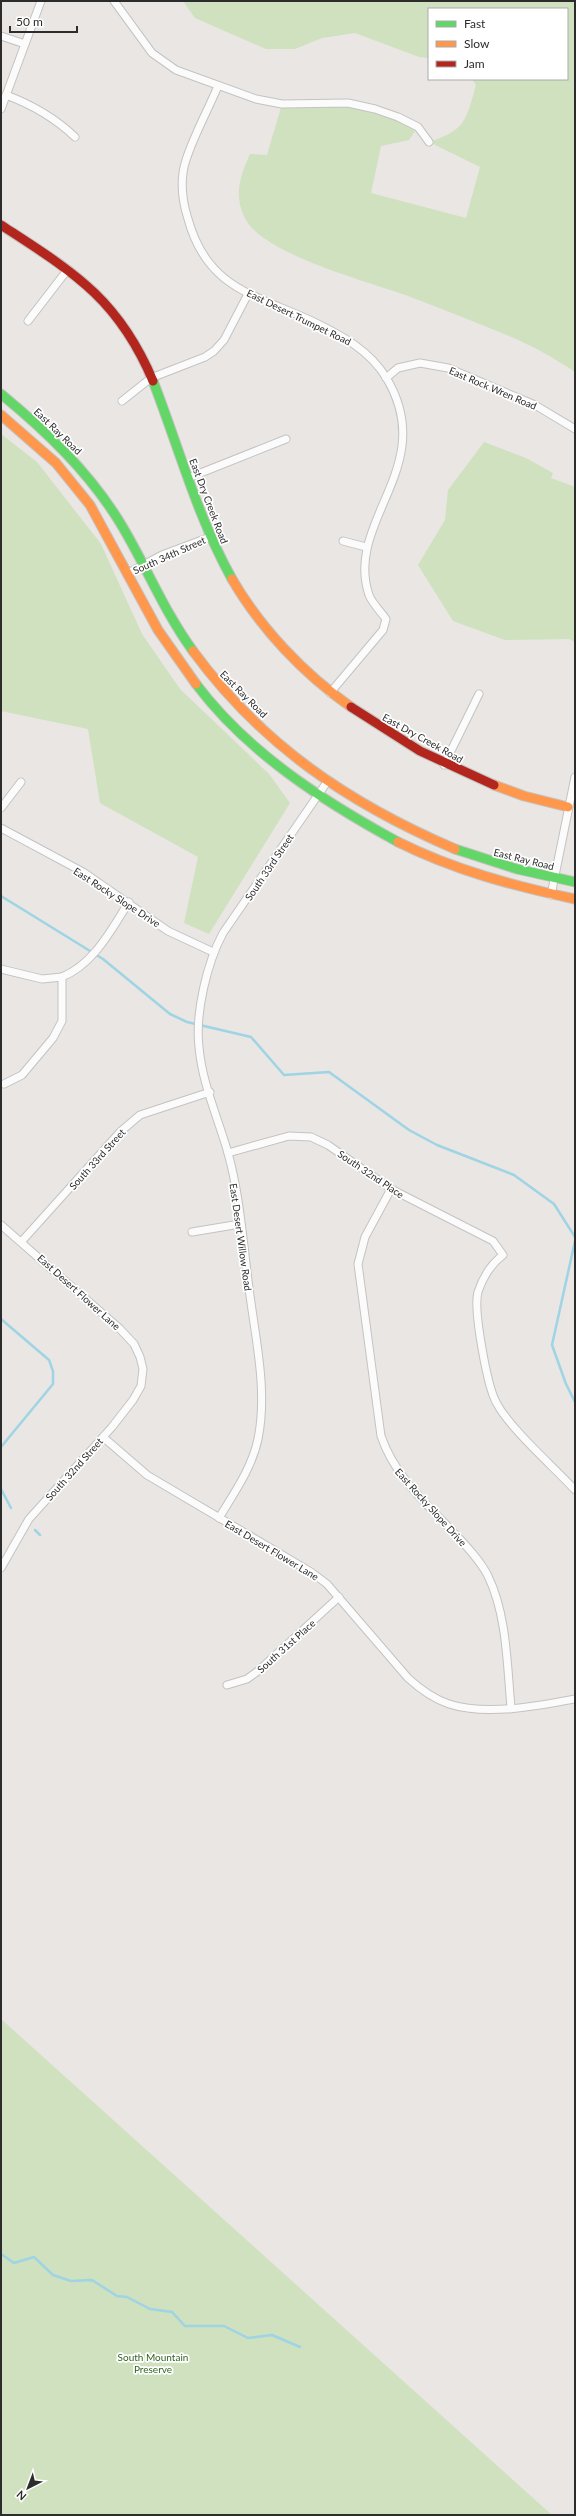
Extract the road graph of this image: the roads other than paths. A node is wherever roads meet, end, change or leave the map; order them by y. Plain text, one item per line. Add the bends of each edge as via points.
1 (41, 1) edge
2 (114, 1) edge
3 (1, 36) edge
4 (26, 44) junction
5 (218, 86) junction
6 (6, 95) junction
7 (1, 109) edge
8 (75, 137) dead end
9 (429, 142) dead end
10 (1, 225) edge
11 (68, 269) junction
12 (248, 294) junction
13 (28, 321) dead end
14 (151, 378) junction
15 (386, 378) junction
16 (1, 394) edge
17 (122, 401) dead end
18 (1, 416) edge
19 (575, 429) edge
20 (286, 439) dead end
21 (188, 478) junction
22 (210, 536) junction
23 (343, 541) dead end
24 (366, 547) junction
25 (143, 565) junction
26 (128, 573) junction
27 (330, 693) junction
28 (479, 694) dead end
29 (444, 765) junction
30 (575, 777) edge
31 (21, 782) dead end
32 (327, 782) junction
33 (318, 794) junction
34 (568, 807) junction
35 (1, 808) edge
36 (1, 828) edge
37 (553, 878) junction
38 (575, 882) edge
39 (551, 895) junction
40 (575, 899) edge
41 (129, 902) junction
42 (213, 952) junction
43 (1, 969) edge
44 (62, 977) junction
45 (4, 1084) dead end
46 (210, 1092) junction
47 (228, 1154) junction
48 (391, 1189) junction
49 (240, 1224) junction
50 (1, 1225) edge
51 (192, 1232) dead end
52 (22, 1241) junction
53 (143, 1369) joint
54 (103, 1437) junction
55 (575, 1490) edge
56 (220, 1518) junction
57 (1, 1568) edge
58 (339, 1597) junction
59 (227, 1685) dead end
60 (575, 1699) edge
61 (511, 1707) junction

1 - 4 street
2 - 5 street via 152,53 162,62
3 - 4 street
4 - 6 street
5 - 9 street via 256,99 282,104 348,104 375,109 418,127
5 - 12 street, East Desert Trumpet Road via 186,160 182,185 184,207 198,250 205,260 216,273
6 - 7 street
6 - 8 street via 34,106 56,120
10 - 11 main road, East Dry Creek Road
11 - 13 street
11 - 14 main road, East Dry Creek Road via 97,293 125,328 138,348
12 - 14 street via 224,340 214,351 205,358
12 - 15 street, East Desert Trumpet Road via 351,341 377,364
14 - 17 street
14 - 21 main road, East Dry Creek Road
15 - 19 street, East Rock Wren Road via 398,368 420,363 448,368 535,405
15 - 24 street, East Desert Trumpet Road via 394,392 401,420 399,467
16 - 25 main road, East Ray Road via 65,452 89,479 110,508
18 - 26 main road via 56,464 78,491 99,518
20 - 21 street
21 - 22 main road, East Dry Creek Road
22 - 25 street, South 34th Street
22 - 27 main road, East Dry Creek Road via 234,584 253,612 282,647
23 - 24 street
24 - 27 street, East Desert Trumpet Road via 364,577 369,597 386,619 382,630
25 - 26 street, South 34th Street
25 - 32 main road, East Ray Road via 173,621 209,675 255,722
26 - 33 main road via 166,644 210,702 245,736
27 - 29 main road, East Dry Creek Road via 379,727
28 - 29 street
29 - 34 main road, East Dry Creek Road via 511,792
30 - 34 street
31 - 35 street
32 - 33 street, South 33rd Street
32 - 37 main road, East Ray Road via 388,819 441,844 489,861
33 - 39 main road via 406,846 482,875
33 - 42 street, South 33rd Street via 223,933
34 - 37 street
36 - 41 street, East Rocky Slope Drive via 83,872
37 - 38 main road, East Ray Road
37 - 39 street
39 - 40 main road
41 - 42 street, East Rocky Slope Drive via 168,930
41 - 44 street via 89,959 74,972
42 - 46 street, East Desert Willow Road via 202,1005 198,1046
43 - 44 street via 42,979
44 - 45 street via 62,1021 53,1038 22,1075
46 - 47 street, East Desert Willow Road
46 - 52 street, South 33rd Street via 140,1115 120,1132
47 - 48 street, South 32nd Place via 289,1136 311,1137 328,1145
47 - 49 street, East Desert Willow Road
48 - 55 street, South 32nd Place via 493,1242 503,1255 491,1264 478,1293 488,1381 496,1403
48 - 61 street, East Rocky Slope Drive via 365,1237 358,1264 381,1436 387,1454 398,1472 476,1556 488,1575 497,1600
49 - 51 street
49 - 56 street, East Desert Willow Road via 262,1403 258,1439 252,1462
50 - 52 street, East Desert Flower Lane
52 - 53 street, East Desert Flower Lane via 120,1329 134,1344
53 - 54 street, South 32nd Street via 141,1386 133,1400
54 - 56 street, East Desert Flower Lane via 147,1475
54 - 57 street, South 32nd Street via 29,1519
56 - 58 street, East Desert Flower Lane via 311,1572
58 - 59 street, South 31st Place via 247,1680
58 - 61 street, East Desert Flower Lane via 420,1689 450,1705 480,1709
60 - 61 street, East Desert Flower Lane

